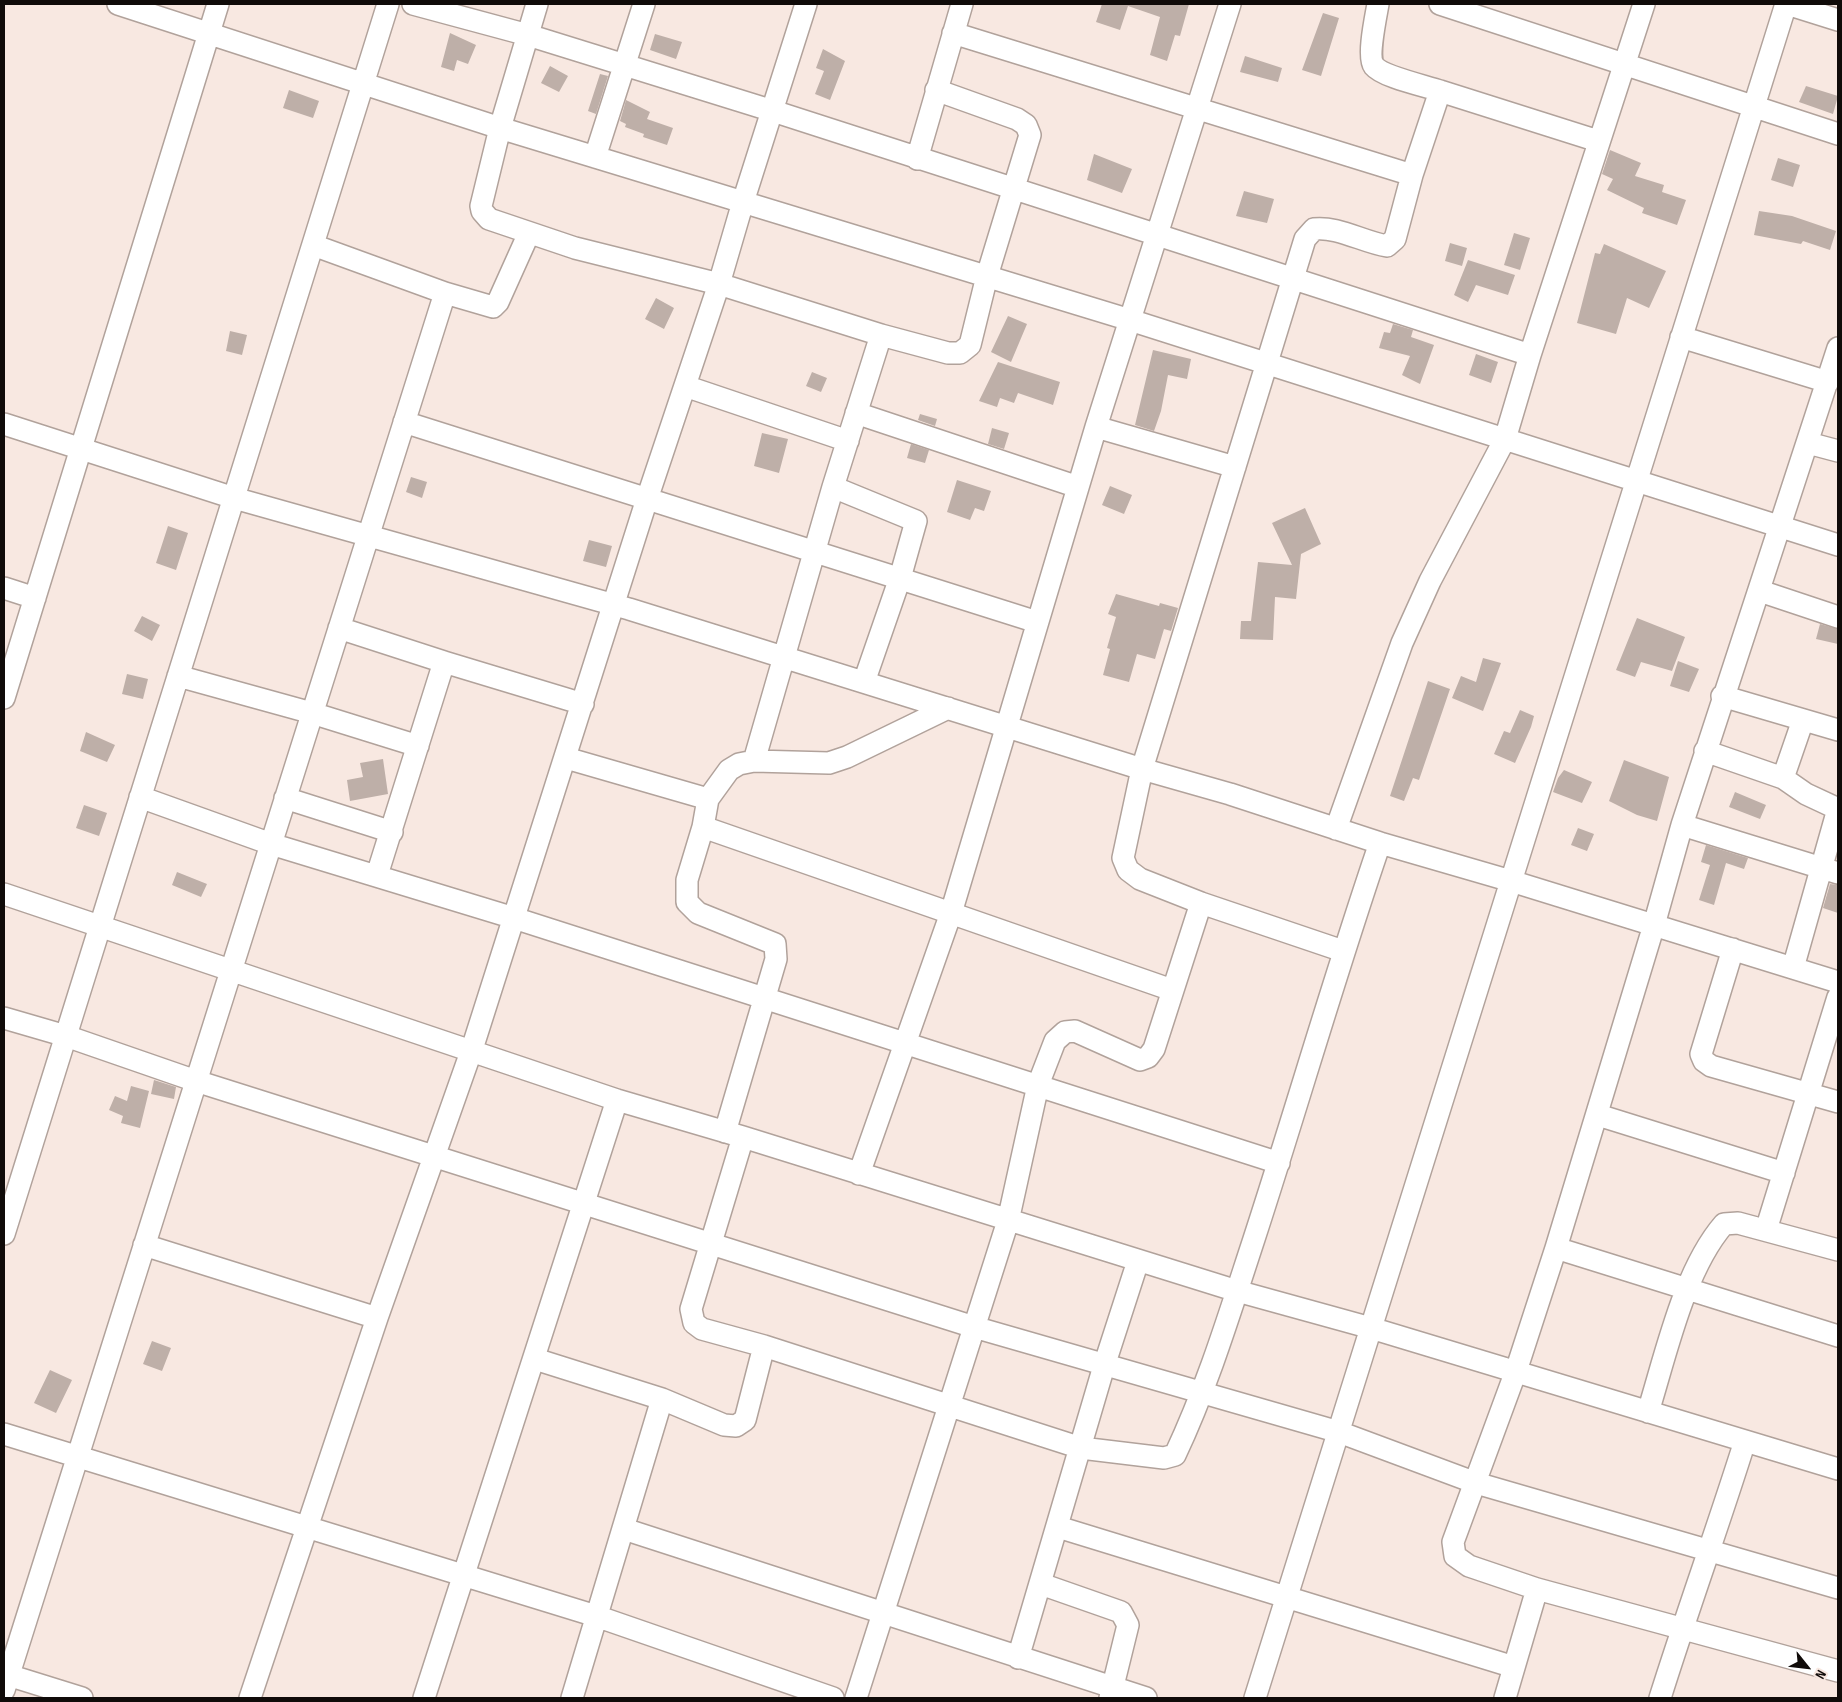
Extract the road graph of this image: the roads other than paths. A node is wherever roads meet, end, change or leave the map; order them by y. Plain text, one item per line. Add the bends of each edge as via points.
1 (118, 4) edge
2 (218, 4) edge
3 (388, 4) edge
4 (413, 4) edge
5 (537, 4) edge
6 (642, 4) edge
7 (806, 4) edge
8 (962, 4) edge
9 (1230, 4) edge
10 (1378, 4) edge
11 (1440, 4) edge
12 (1644, 4) edge
13 (1787, 4) edge
14 (1475, 9) edge
15 (1838, 20) edge
16 (208, 32) junction
17 (953, 33) junction
18 (528, 35) junction
19 (626, 65) junction
20 (1624, 66) junction
21 (364, 83) junction
22 (936, 90) junction
23 (1440, 91) junction
24 (1754, 108) junction
25 (1198, 109) junction
26 (773, 111) junction
27 (500, 128) junction
28 (1838, 134) edge
29 (1598, 142) junction
30 (595, 157) junction
31 (916, 159) junction
32 (1412, 175) junction
33 (1013, 188) junction
34 (742, 202) junction
35 (529, 233) junction
36 (1157, 236) junction
37 (313, 245) junction
38 (987, 276) junction
39 (1294, 279) junction
40 (719, 284) junction
41 (445, 293) junction
42 (1130, 320) junction
43 (882, 335) junction
44 (1682, 337) junction
45 (1838, 348) edge
46 (1530, 354) junction
47 (1268, 363) junction
48 (1828, 382) junction
49 (685, 386) junction
50 (856, 413) junction
51 (404, 422) junction
52 (4, 424) edge
53 (1096, 427) junction
54 (1505, 439) junction
55 (848, 441) junction
56 (1808, 443) junction
57 (82, 450) junction
58 (1838, 452) edge
59 (1236, 467) junction
60 (1636, 481) junction
61 (1078, 486) junction
62 (833, 487) junction
63 (234, 498) junction
64 (647, 499) junction
65 (1780, 527) junction
66 (368, 535) junction
67 (1838, 545) edge
68 (814, 552) junction
69 (900, 578) junction
70 (4, 588) edge
71 (1760, 591) junction
72 (35, 598) junction
73 (615, 605) junction
74 (1838, 617) edge
75 (1038, 622) junction
76 (339, 628) junction
77 (783, 656) junction
78 (444, 662) junction
79 (178, 676) junction
80 (864, 682) junction
81 (1722, 696) junction
82 (4, 698) edge
83 (583, 704) junction
84 (948, 708) junction
85 (312, 713) junction
86 (1803, 720) junction
87 (1007, 725) junction
88 (1838, 730) edge
89 (418, 746) junction
90 (1705, 751) junction
91 (566, 758) junction
92 (754, 761) junction
93 (1142, 769) junction
94 (1783, 778) junction
95 (140, 797) junction
96 (285, 798) junction
97 (708, 799) junction
98 (1838, 809) edge
99 (1682, 825) junction
100 (703, 826) junction
101 (1336, 829) junction
102 (392, 832) junction
103 (1380, 843) junction
104 (271, 844) junction
105 (1829, 870) edge
106 (377, 875) junction
107 (1511, 881) junction
108 (4, 894) edge
109 (1201, 902) junction
110 (951, 913) junction
111 (514, 918) junction
112 (1654, 925) junction
113 (100, 926) junction
114 (1734, 949) junction
115 (1343, 951) junction
116 (1793, 968) junction
117 (231, 971) junction
118 (1838, 982) edge
119 (1172, 990) junction
120 (1838, 997) edge
121 (766, 998) junction
122 (4, 1018) edge
123 (66, 1036) junction
124 (905, 1044) junction
125 (472, 1050) junction
126 (196, 1081) junction
127 (1038, 1085) junction
128 (1808, 1093) junction
129 (617, 1100) junction
130 (1838, 1102) edge
131 (1598, 1115) junction
132 (734, 1134) junction
133 (434, 1156) junction
134 (1279, 1163) junction
135 (1784, 1173) junction
136 (859, 1174) junction
137 (583, 1202) junction
138 (1008, 1221) junction
139 (1766, 1230) junction
140 (4, 1234) edge
141 (711, 1242) junction
142 (144, 1245) junction
143 (1556, 1248) junction
144 (1838, 1250) edge
145 (1138, 1261) junction
146 (1687, 1288) junction
147 (1237, 1292) junction
148 (377, 1318) junction
149 (974, 1327) junction
150 (1371, 1328) junction
151 (1838, 1336) edge
152 (764, 1346) junction
153 (535, 1358) junction
154 (1104, 1366) junction
155 (1516, 1371) junction
156 (1204, 1392) junction
157 (662, 1399) junction
158 (949, 1407) junction
159 (1648, 1412) junction
160 (1339, 1432) junction
161 (4, 1434) edge
162 (1745, 1441) junction
163 (1081, 1448) junction
164 (77, 1458) junction
165 (1838, 1469) edge
166 (1476, 1483) junction
167 (306, 1526) junction
168 (1058, 1527) junction
169 (624, 1529) junction
170 (1710, 1552) junction
171 (464, 1575) junction
172 (1041, 1584) junction
173 (1838, 1588) edge
174 (1537, 1589) junction
175 (1287, 1598) junction
176 (884, 1612) junction
177 (596, 1616) junction
178 (1682, 1627) junction
179 (1018, 1658) junction
180 (1514, 1667) junction
181 (1838, 1671) edge
182 (6, 1683) edge
183 (1112, 1693) edge
184 (82, 1698) edge
185 (250, 1698) edge
186 (424, 1698) edge
187 (572, 1698) edge
188 (833, 1698) edge
189 (856, 1698) edge
190 (1146, 1698) edge
191 (1256, 1698) edge
192 (1505, 1698) edge
193 (1660, 1698) edge

1 - 16 street
2 - 16 street
3 - 21 street
4 - 18 street
5 - 18 street
6 - 19 street
7 - 26 street
8 - 17 street
9 - 25 street
10 - 23 street via 1371,56 1374,66
11 - 14 street
12 - 20 street
13 - 15 street
13 - 24 street
14 - 20 street
16 - 21 street
16 - 57 street
17 - 22 street
17 - 25 street
18 - 19 street
18 - 27 street
19 - 26 street
19 - 30 street
20 - 24 street
20 - 29 street
21 - 27 street
21 - 37 street
22 - 31 street
22 - 33 street via 1026,125 1030,135
23 - 29 street
23 - 32 street
24 - 28 street
24 - 44 street
25 - 32 street
25 - 36 street
26 - 31 street
26 - 34 street
27 - 30 street
27 - 35 street via 482,211 489,219
29 - 46 street
30 - 34 street
31 - 33 street
32 - 39 street via 1396,239 1387,246 1324,228 1314,229 1305,240
33 - 36 street
33 - 38 street
34 - 38 street
34 - 40 street
35 - 40 street via 575,248
35 - 41 street via 493,307
36 - 39 street
36 - 42 street
37 - 41 street
37 - 63 street
38 - 42 street
38 - 43 street via 970,345 960,354
39 - 46 street
39 - 47 street
40 - 43 street
40 - 49 street
41 - 51 street
42 - 47 street
42 - 53 street
43 - 50 street
44 - 48 street
44 - 60 street
45 - 48 street
46 - 54 street
47 - 54 street
47 - 59 street
48 - 56 street
49 - 55 street
49 - 64 street
50 - 55 street
50 - 61 street
51 - 64 street
51 - 66 street
52 - 57 street
53 - 59 street
53 - 61 street
54 - 60 street
54 - 101 street via 1430,581 1402,643
55 - 62 street
56 - 58 street
56 - 65 street
57 - 63 street
57 - 72 street
59 - 93 street
60 - 65 street
60 - 107 street
61 - 75 street
62 - 68 street
62 - 69 street via 916,521
63 - 66 street
63 - 79 street
64 - 68 street
64 - 73 street
65 - 67 street
65 - 71 street
66 - 73 street
66 - 76 street
68 - 69 street
68 - 77 street
69 - 75 street
69 - 80 street
70 - 72 street
71 - 74 street
71 - 81 street
72 - 82 street
73 - 77 street
73 - 83 street
75 - 87 street
76 - 78 street
76 - 85 street
77 - 80 street
77 - 92 street
78 - 83 street
78 - 89 street
79 - 85 street
79 - 95 street
80 - 84 street
81 - 86 street
81 - 90 street
83 - 91 street
84 - 87 street
84 - 92 street via 829,763
85 - 89 street
85 - 96 street
86 - 88 street
86 - 94 street
87 - 93 street
87 - 110 street
89 - 102 street
90 - 94 street
90 - 99 street
91 - 97 street
91 - 111 street
92 - 97 street via 729,770
93 - 101 street
93 - 109 street via 1123,858 1128,870 1140,878
94 - 98 street via 1806,794
95 - 104 street
95 - 113 street
96 - 102 street
96 - 104 street
97 - 100 street
98 - 105 street
99 - 105 street
99 - 112 street
100 - 110 street
100 - 121 street via 687,880 687,902 698,913 775,944 776,959
101 - 103 street
102 - 106 street
103 - 107 street
103 - 115 street
104 - 106 street
104 - 117 street
105 - 116 street
106 - 111 street
107 - 112 street
107 - 150 street
108 - 113 street
109 - 115 street
109 - 119 street
110 - 119 street
110 - 124 street
111 - 121 street
111 - 125 street
112 - 114 street
112 - 131 street
113 - 117 street
113 - 123 street
114 - 116 street
114 - 128 street via 1701,1054 1704,1061 1711,1066
115 - 134 street
116 - 118 street
117 - 125 street
117 - 126 street
119 - 127 street via 1154,1049 1148,1058 1140,1060 1075,1032 1065,1032 1056,1040
120 - 128 street
121 - 124 street
121 - 132 street
122 - 123 street
123 - 126 street
123 - 140 street
124 - 127 street
124 - 136 street
125 - 129 street
125 - 133 street
126 - 133 street
126 - 142 street
127 - 134 street
127 - 138 street
128 - 130 street
128 - 135 street
129 - 132 street
129 - 137 street
131 - 135 street
131 - 143 street
132 - 136 street
132 - 141 street
133 - 137 street
133 - 148 street
134 - 147 street
135 - 139 street
136 - 138 street
137 - 141 street
137 - 153 street
138 - 145 street
138 - 149 street
139 - 144 street
139 - 146 street via 1738,1222 1724,1224 1713,1237
141 - 149 street
141 - 152 street via 691,1309 694,1323 702,1329
142 - 148 street
142 - 164 street
143 - 146 street
143 - 155 street
145 - 147 street
145 - 154 street
146 - 151 street
146 - 159 street
147 - 150 street
147 - 156 street
148 - 167 street
149 - 154 street
149 - 158 street
150 - 155 street
150 - 160 street
152 - 157 street via 745,1420 736,1426 724,1425
152 - 158 street
153 - 157 street
153 - 171 street
154 - 156 street
154 - 163 street
155 - 159 street
155 - 166 street
156 - 160 street
156 - 163 street via 1175,1455 1164,1458
157 - 169 street
158 - 163 street
158 - 176 street
159 - 162 street
160 - 166 street
160 - 175 street
161 - 164 street
162 - 165 street
162 - 170 street
163 - 168 street
164 - 167 street
164 - 182 street
166 - 170 street
166 - 174 street via 1453,1542 1455,1556 1469,1566
167 - 171 street
167 - 185 street
168 - 172 street
168 - 175 street
169 - 176 street
169 - 177 street
170 - 173 street
170 - 178 street
171 - 177 street
171 - 186 street
172 - 179 street
172 - 183 street via 1121,1612 1128,1624
174 - 178 street
174 - 180 street
175 - 180 street
175 - 191 street
176 - 179 street
176 - 189 street
177 - 187 street
177 - 188 street
178 - 181 street
178 - 193 street
179 - 183 street
180 - 192 street
182 - 184 street
183 - 190 street

